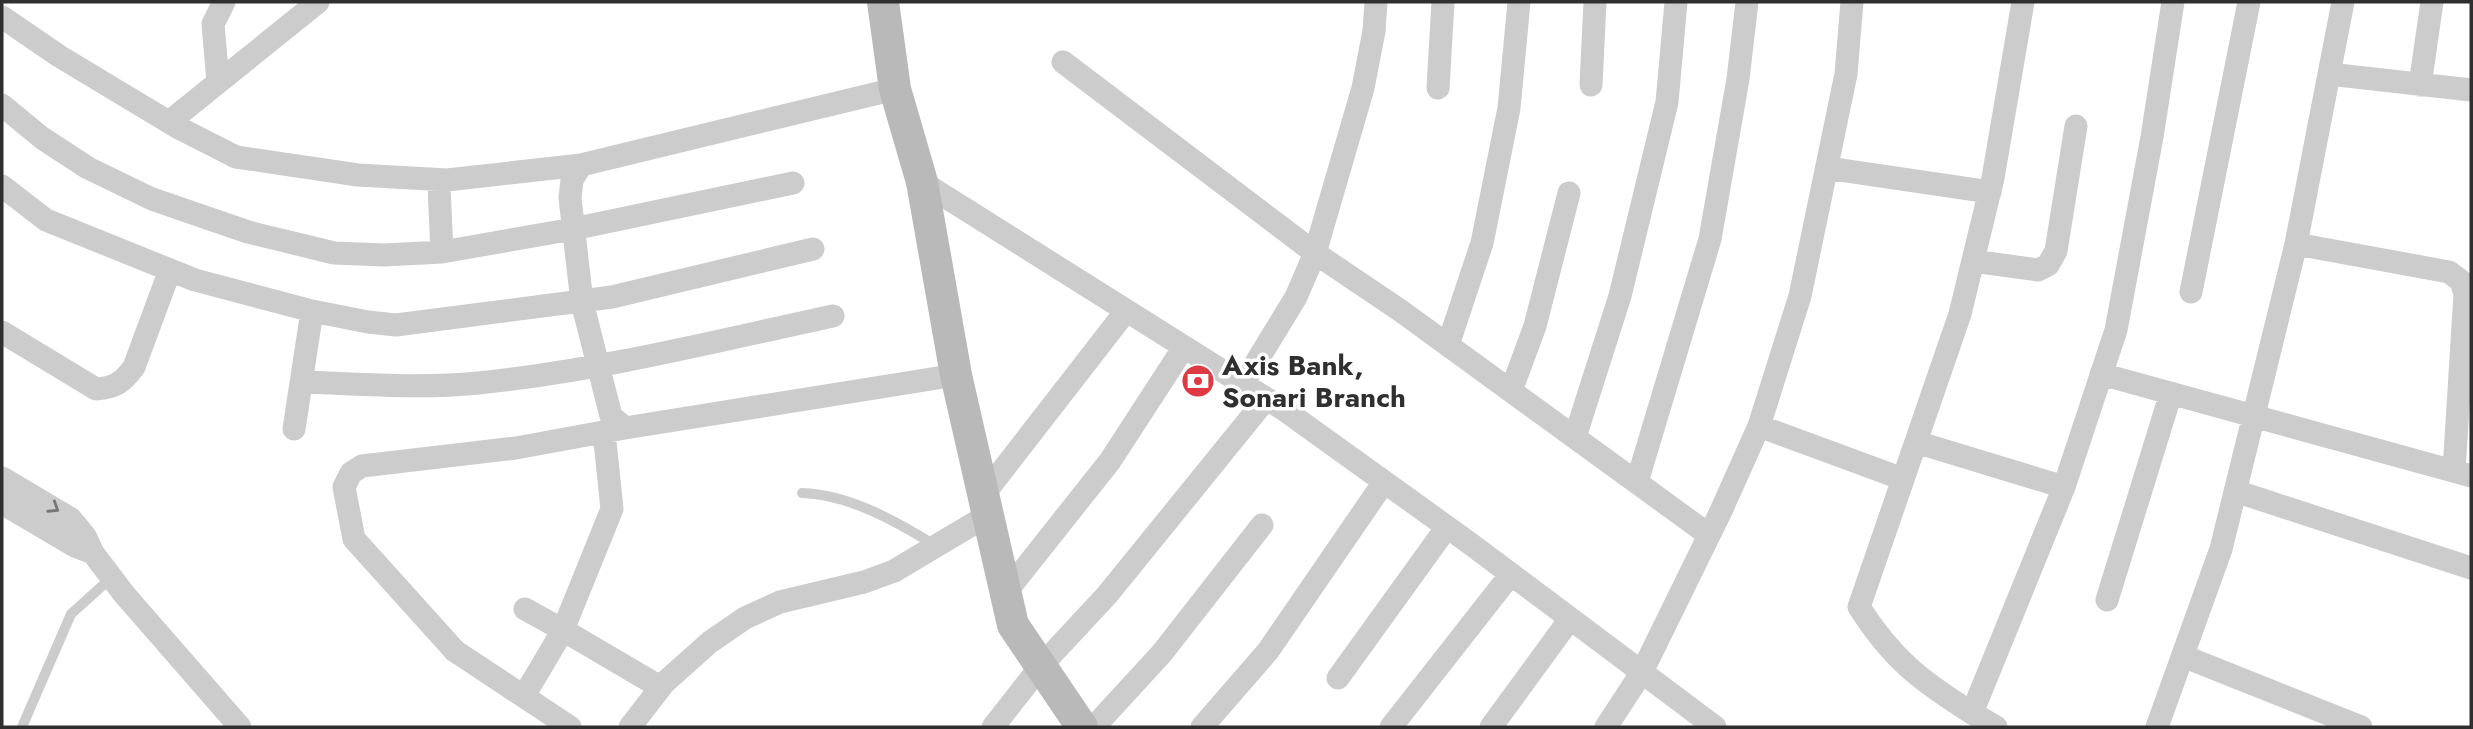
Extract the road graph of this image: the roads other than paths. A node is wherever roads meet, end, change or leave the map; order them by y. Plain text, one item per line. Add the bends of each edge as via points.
1 (224, 2) edge
2 (318, 2) edge
3 (883, 2) edge
4 (1376, 2) edge
5 (1443, 2) edge
6 (1520, 2) edge
7 (1595, 2) edge
8 (1676, 2) edge
9 (1747, 2) edge
10 (1852, 2) edge
11 (2023, 2) edge
12 (2173, 2) edge
13 (2249, 2) edge
14 (2343, 2) edge
15 (2432, 2) edge
16 (2, 17) edge
17 (1063, 62) dead end
18 (2329, 74) junction
19 (218, 82) junction
20 (1591, 85) dead end
21 (2420, 85) junction
22 (1438, 88) dead end
23 (895, 89) junction
24 (2471, 90) edge
25 (2, 105) edge
26 (169, 122) junction
27 (2076, 126) dead end
28 (581, 165) junction
29 (1827, 168) junction
30 (447, 180) junction
31 (922, 182) junction
32 (793, 183) dead end
33 (2, 186) edge
34 (1990, 192) junction
35 (1569, 193) dead end
36 (573, 229) junction
37 (2295, 244) junction
38 (813, 249) dead end
39 (442, 252) junction
40 (1315, 253) junction
41 (1973, 261) junction
42 (170, 270) junction
43 (2191, 292) dead end
44 (582, 302) junction
45 (312, 311) junction
46 (1126, 311) junction
47 (833, 316) dead end
48 (2, 332) edge
49 (1448, 345) junction
50 (1184, 347) junction
51 (598, 366) junction
52 (2101, 374) junction
53 (957, 375) junction
54 (303, 382) junction
55 (1243, 384) junction
56 (1511, 391) junction
57 (2171, 394) junction
58 (1266, 399) junction
59 (2253, 417) junction
60 (1759, 426) junction
61 (294, 429) dead end
62 (614, 430) junction
63 (1575, 437) junction
64 (1916, 442) junction
65 (2463, 474) edge
66 (2, 478) edge
67 (1903, 478) junction
68 (1384, 482) junction
69 (1637, 482) junction
70 (2064, 487) junction
71 (2235, 491) junction
72 (802, 493) dead end
73 (2, 503) edge
74 (986, 505) junction
75 (1262, 526) dead end
76 (1447, 527) junction
77 (1709, 535) junction
78 (936, 546) junction
79 (93, 553) junction
80 (2471, 568) edge
81 (1511, 574) junction
82 (112, 577) junction
83 (1006, 592) junction
84 (2107, 600) dead end
85 (524, 609) dead end
86 (1570, 619) junction
87 (563, 630) junction
88 (2183, 656) junction
89 (1040, 667) junction
90 (1642, 673) junction
91 (1338, 678) dead end
92 (660, 687) junction
93 (524, 696) junction
94 (1972, 713) junction
95 (22, 727) edge
96 (240, 727) edge
97 (570, 727) edge
98 (630, 727) edge
99 (993, 727) edge
100 (1082, 727) edge
101 (1094, 727) edge
102 (1202, 727) edge
103 (1391, 727) edge
104 (1490, 727) edge
105 (1606, 727) edge
106 (1715, 727) edge
107 (1996, 727) edge
108 (2157, 727) edge
109 (2361, 727) edge

1 - 19 street via 213,24
2 - 19 street
3 - 23 main road
4 - 40 street via 1363,88
5 - 22 street
6 - 49 street via 1509,107 1482,243
7 - 20 street
8 - 63 street via 1667,102 1620,296
9 - 69 street via 1710,239
10 - 29 street via 1846,74
11 - 34 street
12 - 52 street via 2116,330
13 - 43 street
14 - 18 street
15 - 21 street
16 - 26 street
17 - 40 street
18 - 21 street
18 - 37 street
19 - 26 street
21 - 24 street
23 - 28 street
23 - 31 main road
25 - 39 street via 88,168 152,199 248,232 334,253
26 - 30 street via 236,157 358,175
27 - 41 street via 2056,251 2048,265 2038,270
28 - 30 street
28 - 36 street via 572,180
29 - 34 street
29 - 60 street via 1800,296
30 - 39 street via 439,186 438,196
31 - 46 street
31 - 53 main road
32 - 36 street
33 - 42 street via 46,220
34 - 41 street
35 - 56 street via 1535,326
36 - 39 street
36 - 44 street
37 - 59 street
37 - 65 street via 2449,272 2461,281 2465,293
38 - 44 street
40 - 49 street
40 - 55 street via 1296,297
41 - 64 street via 1960,314
42 - 45 street via 195,281
42 - 48 street via 134,367 113,388 96,389
44 - 45 street via 396,325
44 - 51 street
45 - 54 street
46 - 50 street
46 - 74 street
47 - 51 street
49 - 56 street
50 - 55 street
50 - 83 street via 1110,461
51 - 54 street via 437,386
51 - 62 street
52 - 57 street
52 - 70 street
53 - 62 street
53 - 74 main road
54 - 61 street
55 - 58 street
56 - 63 street
57 - 59 street
57 - 84 street
58 - 68 street
58 - 89 street via 1107,595
59 - 65 street
59 - 71 street
60 - 67 street
60 - 77 street
62 - 87 street via 612,509
62 - 93 street via 516,448 362,466 351,473 344,487 354,539 455,651
63 - 69 street
64 - 67 street
64 - 70 street
66 -> 79 street via 71,519
67 - 94 street via 1859,607 1900,662
68 - 76 street
68 - 102 street via 1268,651
69 - 77 street
70 - 94 street
71 - 80 street
71 - 88 street via 2221,549
72 - 78 lane via 821,494 897,522
73 - 79 street
74 - 78 street
74 - 83 main road
75 - 101 street via 1162,653
76 - 81 street
76 - 91 street
77 - 90 street
78 - 92 street via 894,571 780,602 745,618
79 - 82 street
81 - 86 street
81 - 103 street
82 - 95 lane via 71,614
82 - 96 street
83 - 89 main road via 1013,625
85 - 87 street
86 - 90 street
86 - 104 street
87 - 92 street
87 - 93 street
88 - 108 street
88 - 109 street
89 - 99 street
89 - 100 main road
90 - 105 street
90 - 106 street
92 - 98 street
93 - 97 street
94 - 107 street

